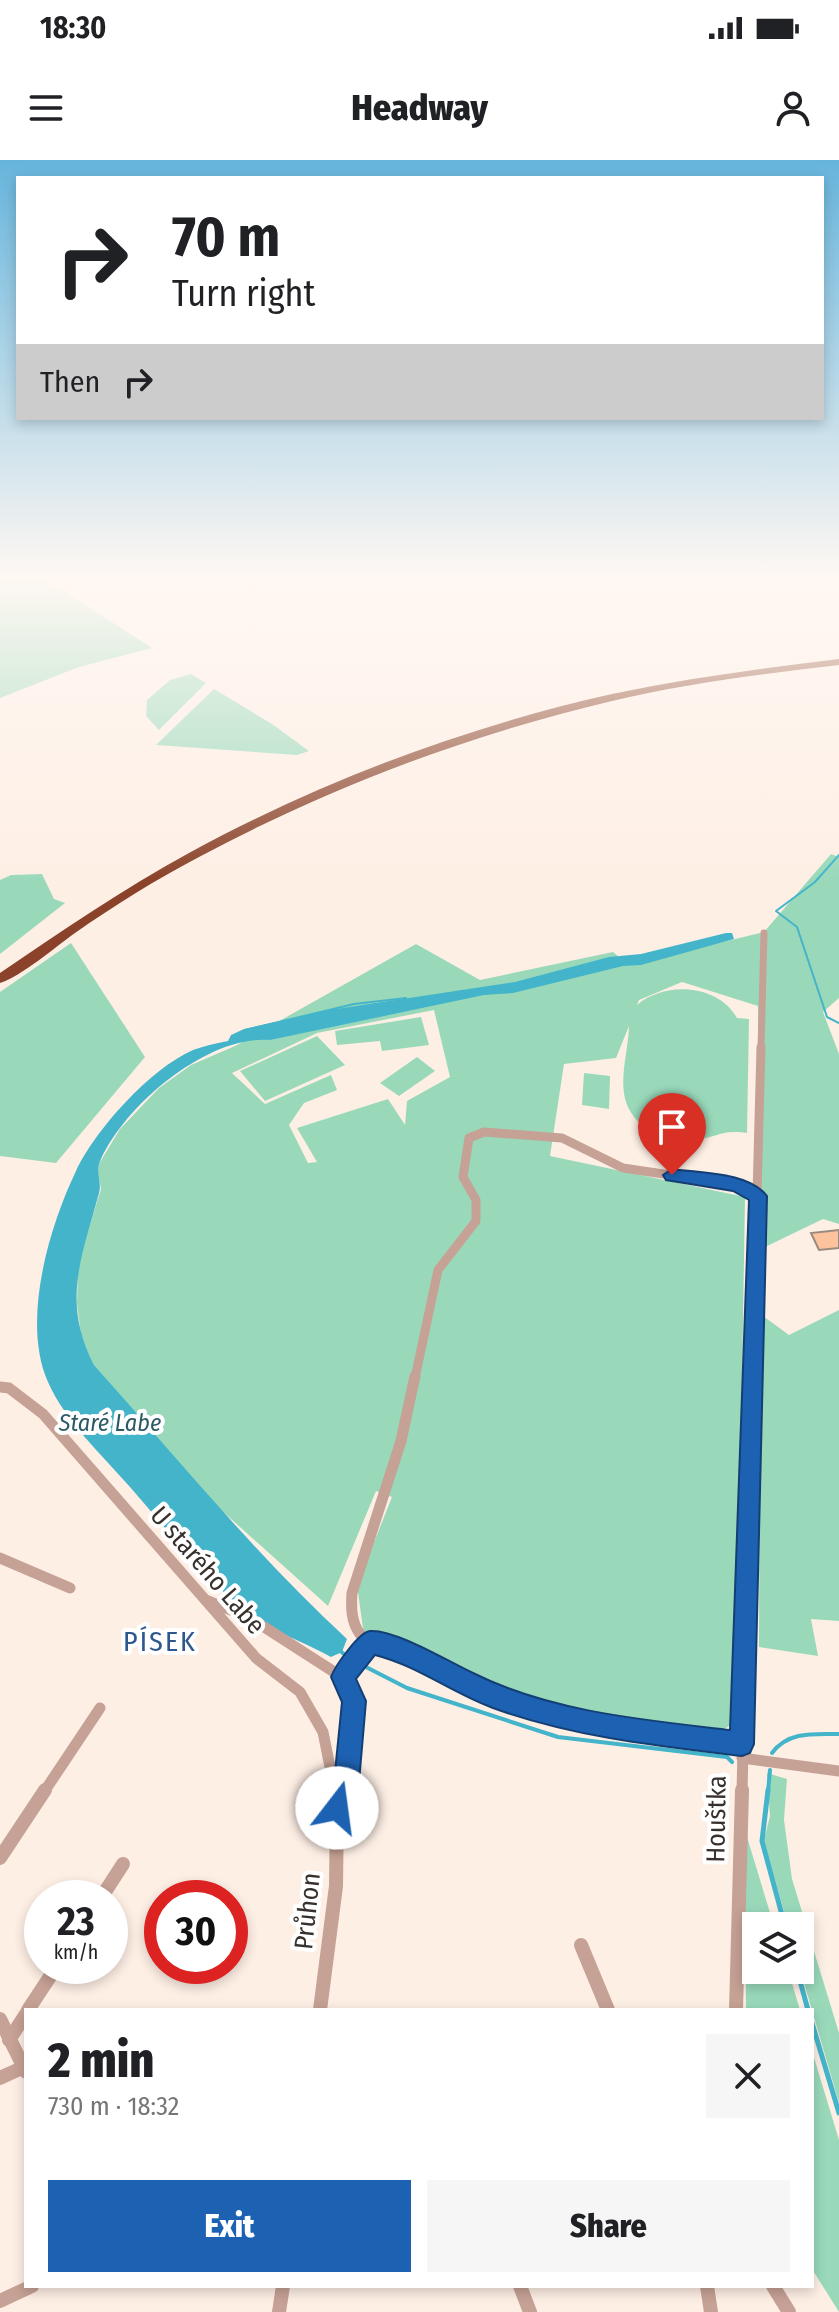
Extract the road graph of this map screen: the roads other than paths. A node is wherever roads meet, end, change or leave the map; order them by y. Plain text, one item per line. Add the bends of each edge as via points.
1 (702, 680) edge
2 (371, 766) junction
3 (764, 933) dead end
4 (0, 967) edge
5 (0, 979) edge
6 (758, 1196) junction
7 (0, 1387) edge
8 (0, 1558) edge
9 (70, 1588) dead end
10 (203, 1599) junction
11 (370, 1643) junction
12 (342, 1677) junction
13 (100, 1708) dead end
14 (742, 1751) junction
15 (839, 1771) edge
16 (337, 1808) junction
17 (0, 1858) edge
18 (123, 1864) dead end
19 (113, 1880) edge
20 (581, 1945) dead end
21 (45, 1984) edge
22 (30, 2008) edge
23 (320, 2008) edge
24 (607, 2008) edge
25 (736, 2008) edge
26 (24, 2017) edge
27 (0, 2019) edge
28 (9, 2040) junction
29 (24, 2068) edge
30 (24, 2070) edge
31 (0, 2078) edge
32 (28, 2288) edge
33 (283, 2288) edge
34 (521, 2288) edge
35 (707, 2288) edge
36 (774, 2288) edge
37 (0, 2301) edge
38 (279, 2312) edge
39 (530, 2312) edge
40 (711, 2312) edge
41 (789, 2312) edge

1 - 2 highway via 531,717
2 - 4 highway via 260,811 171,857
2 - 5 highway via 178,862 76,924
3 - 6 street, Houštka
6 - 11 street via 737,1185 623,1168 562,1138 484,1132 469,1138 463,1172 476,1200 477,1218 438,1270 401,1441 352,1593 351,1616
6 - 14 street, Houštka
7 - 10 street, U starého Labe via 43,1414
8 - 9 street
10 - 12 street via 250,1618
10 - 16 street, U starého Labe via 256,1658 298,1690 315,1711 327,1744
11 - 12 street
11 - 14 street via 401,1650 496,1697 567,1717
12 - 16 street, Průhon via 354,1701 346,1782
13 - 17 street
14 - 15 street
14 - 25 street, Houštka
16 - 23 street, Průhon via 336,1886
18 - 19 street
20 - 24 street
21 - 22 street
26 - 28 street
27 - 28 street
28 - 29 street
30 - 31 street
32 - 37 street
33 - 38 street
34 - 39 street
35 - 40 street
36 - 41 street

